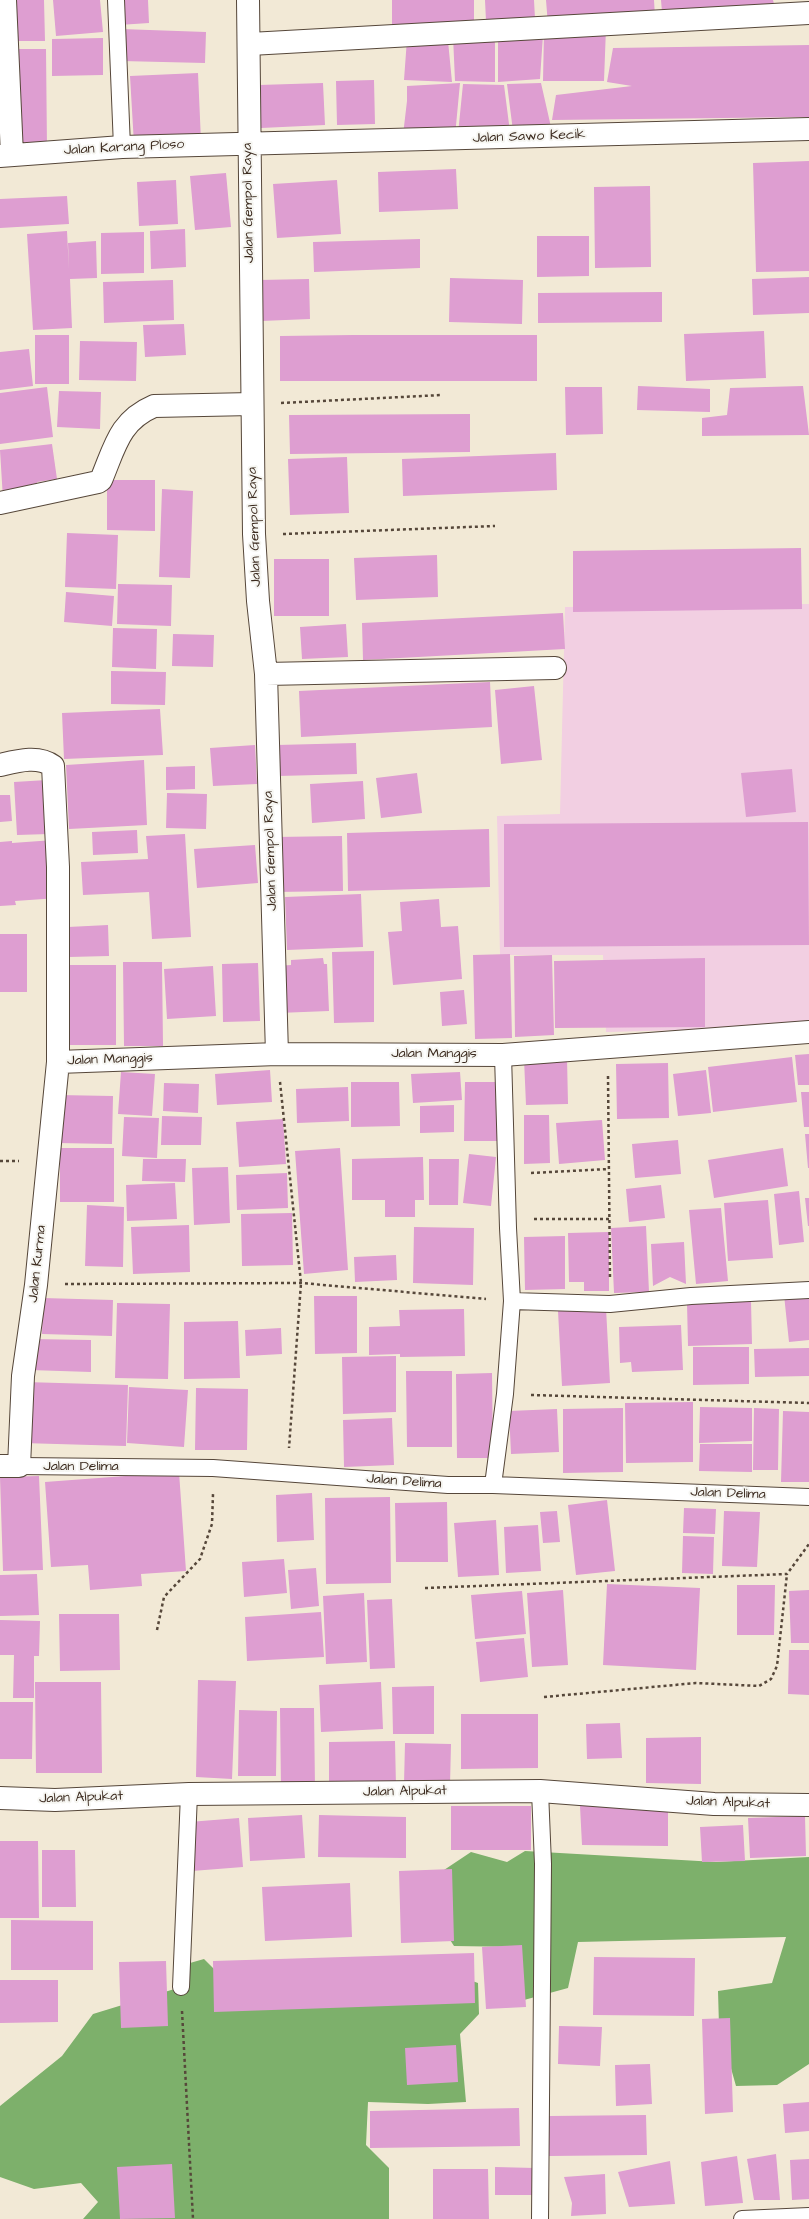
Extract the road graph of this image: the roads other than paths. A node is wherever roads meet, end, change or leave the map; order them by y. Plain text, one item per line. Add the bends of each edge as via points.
1 (5, 0) edge
2 (116, 0) edge
3 (248, 0) edge
4 (809, 13) edge
5 (250, 44) junction
6 (809, 129) edge
7 (249, 144) junction
8 (122, 147) junction
9 (6, 155) edge
10 (252, 404) junction
11 (0, 503) edge
12 (555, 668) dead end
13 (266, 674) junction
14 (0, 765) edge
15 (809, 1032) edge
16 (277, 1054) junction
17 (503, 1054) junction
18 (58, 1062) junction
19 (809, 1290) edge
20 (512, 1301) junction
21 (9, 1466) edge
22 (493, 1485) junction
23 (809, 1497) edge
24 (540, 1790) junction
25 (189, 1794) junction
26 (0, 1798) edge
27 (809, 1805) edge
28 (181, 1987) road end
29 (809, 2216) edge
30 (540, 2219) edge
31 (742, 2219) edge

1 - 9 street
2 - 8 lane
3 - 5 street, Jalan Gempol Raya
4 - 5 street
5 - 7 street, Jalan Gempol Raya
6 - 7 street, Jalan Sawo Kecik
7 - 8 street, Jalan Karang Ploso
7 - 10 street, Jalan Gempol Raya
8 - 9 street, Jalan Karang Ploso
10 - 11 street via 154,406 141,411 124,426 98,482
10 - 13 street, Jalan Gempol Raya via 254,534
12 - 13 street
13 - 16 street, Jalan Gempol Raya
14 - 18 street, Jalan Kurma via 46,760 52,766 58,867
15 - 17 street, Jalan Manggis
16 - 17 street, Jalan Manggis
16 - 18 street, Jalan Manggis
17 - 20 lane
18 - 21 street, Jalan Kurma via 36,1284
19 - 20 lane via 691,1296 610,1304
20 - 22 lane via 505,1394
21 - 22 lane, Jalan Delima via 213,1468 448,1485
22 - 23 lane, Jalan Delima
24 - 25 street, Jalan Alpukat
24 - 27 street, Jalan Alpukat via 714,1804
24 - 30 lane via 543,1888
25 - 26 street, Jalan Alpukat via 55,1800
25 - 28 lane
29 - 31 lane

